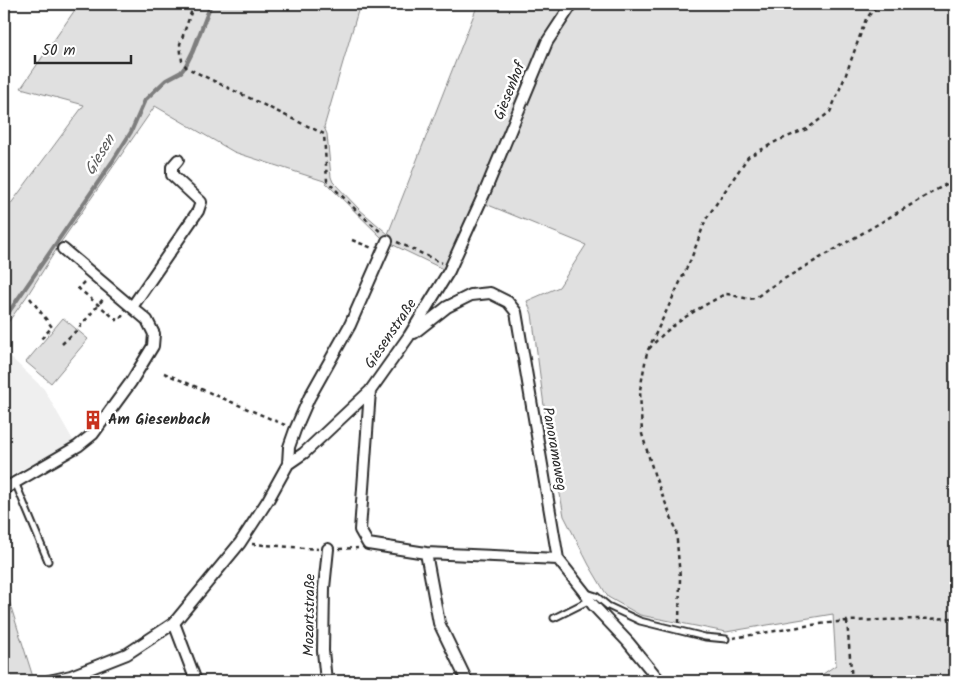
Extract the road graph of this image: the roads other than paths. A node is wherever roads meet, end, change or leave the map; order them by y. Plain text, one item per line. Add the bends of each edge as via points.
1 (572, 4) edge
2 (178, 160) dead end
3 (484, 194) joint
4 (388, 240) road end
5 (63, 249) dead end
6 (131, 307) junction
7 (409, 336) junction
8 (370, 390) junction
9 (288, 464) junction
10 (15, 482) junction
11 (4, 488) edge
12 (328, 549) road end
13 (426, 553) junction
14 (558, 559) junction
15 (48, 561) dead end
16 (587, 596) junction
17 (554, 618) dead end
18 (174, 623) junction
19 (726, 639) road end
20 (49, 681) edge
21 (196, 681) edge
22 (326, 681) edge
23 (467, 681) edge
24 (659, 681) edge

1 - 3 street, Giesenhof via 547,42
2 - 6 street via 172,167 172,175 201,202
3 - 7 street, Giesenstraße via 451,267
4 - 9 street, Giesenstraße via 350,326 309,398 289,447
5 - 6 street
6 - 10 street via 148,320 154,334 153,346 143,363 94,434
7 - 8 street, Giesenstraße
7 - 14 street, Panoramaweg via 447,307 471,295 490,293 508,302 516,312
8 - 9 street, Giesenstraße via 304,453
8 - 13 street via 360,530 368,544
9 - 18 street, Giesenstraße via 240,543
10 - 11 street
10 - 15 lane
12 - 22 street, Mozartstraße via 323,650
13 - 14 street
13 - 23 street via 439,623
14 - 16 street, Panoramaweg
16 - 17 lane
16 - 19 lane via 596,596 608,606 640,621
16 - 24 street, Panoramaweg
18 - 20 street, Giesenstraße via 127,654
18 - 21 street

